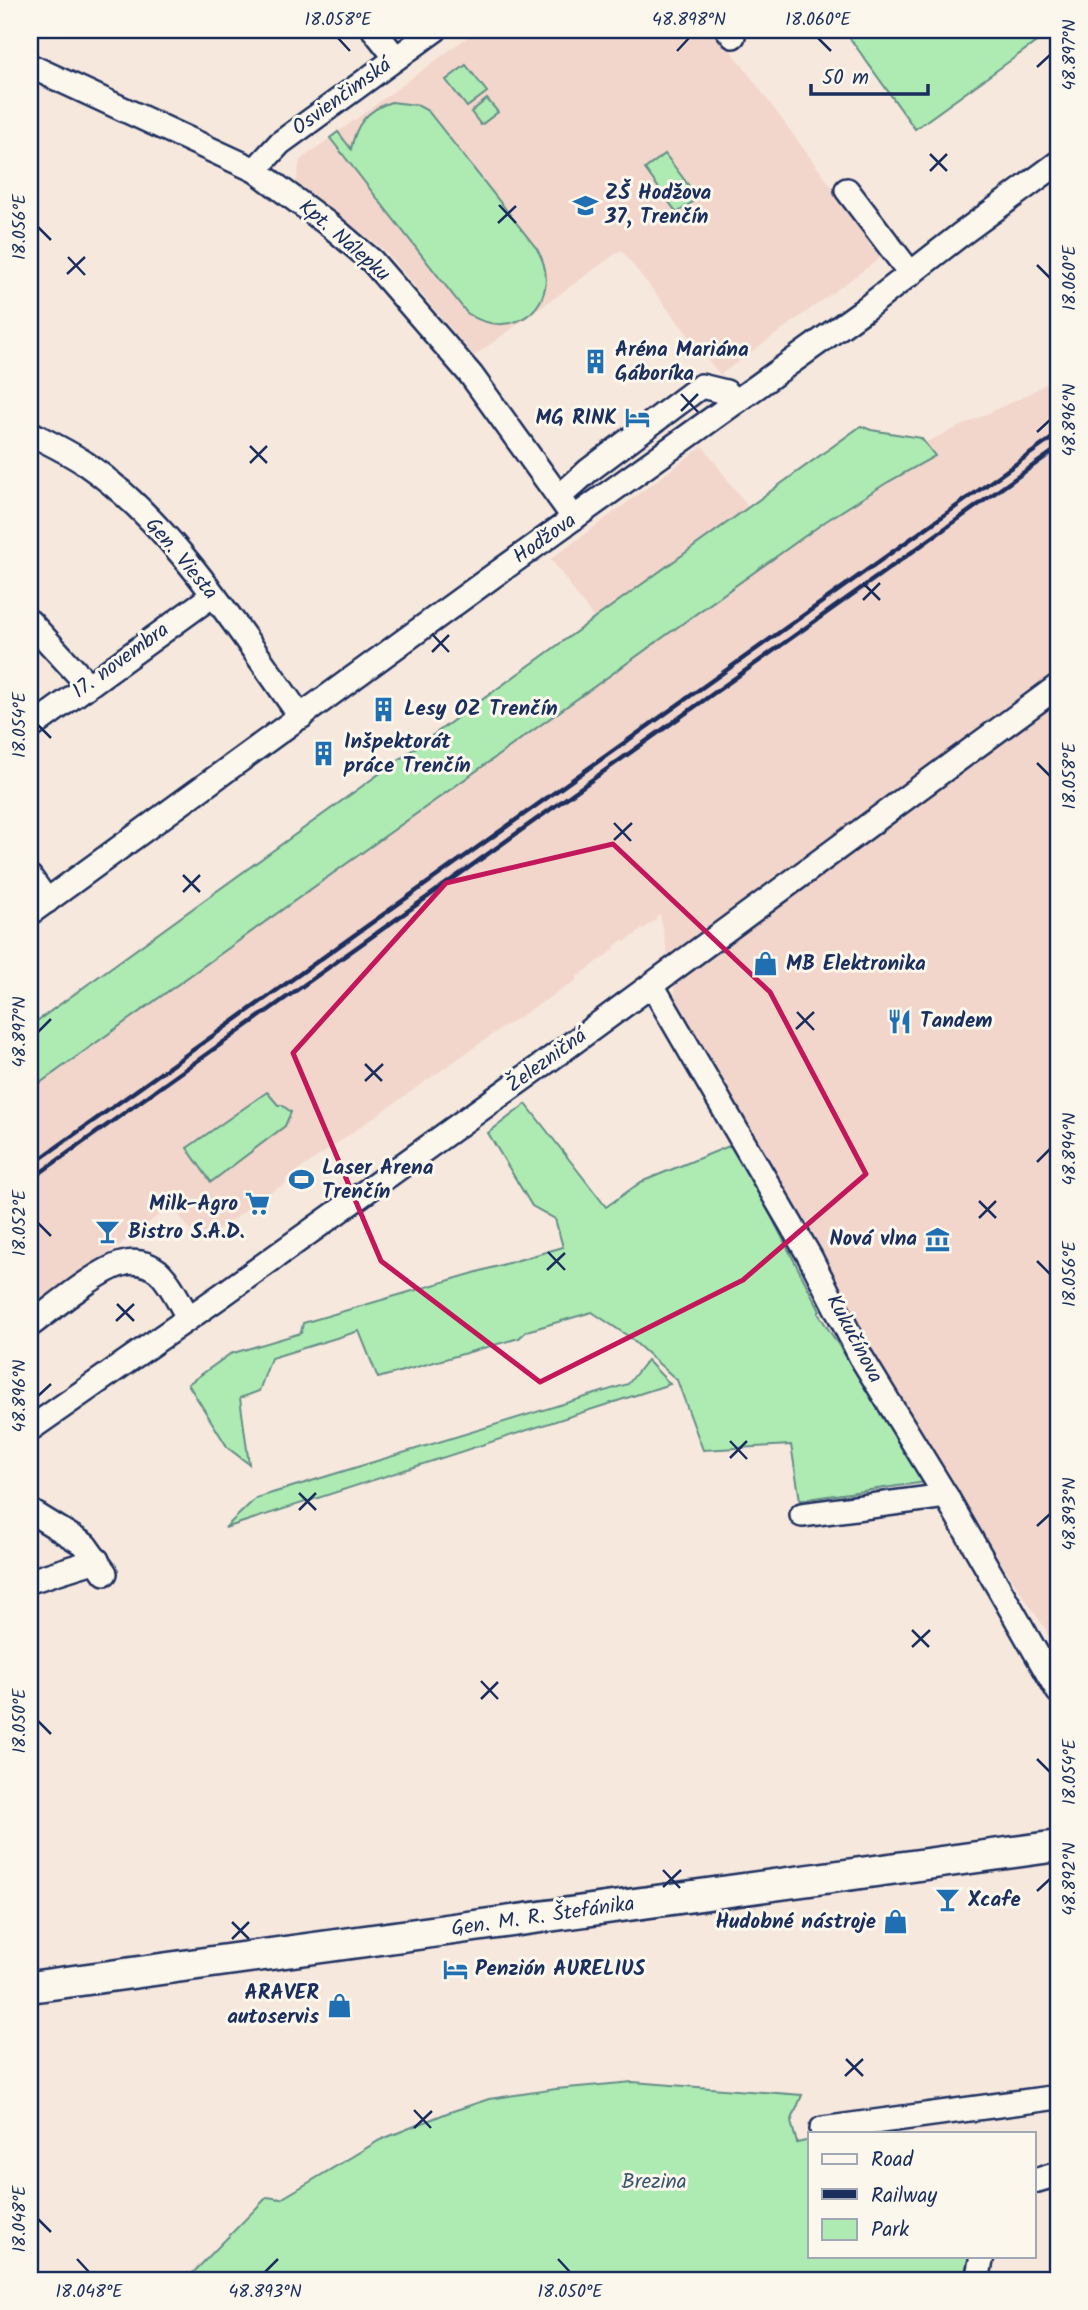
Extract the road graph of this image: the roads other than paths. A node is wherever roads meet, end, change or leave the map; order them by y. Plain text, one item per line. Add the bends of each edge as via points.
1 (374, 30) edge
2 (435, 30) edge
3 (396, 58) junction
4 (30, 66) edge
5 (1058, 163) edge
6 (255, 170) junction
7 (847, 190) dead end
8 (911, 274) junction
9 (737, 401) junction
10 (30, 433) edge
11 (559, 496) junction
12 (574, 518) junction
13 (212, 595) junction
14 (30, 622) edge
15 (88, 685) junction
16 (1058, 686) edge
17 (301, 717) junction
18 (30, 728) edge
19 (30, 877) edge
20 (38, 907) edge
21 (652, 985) junction
22 (188, 1317) junction
23 (30, 1325) edge
24 (30, 1429) edge
25 (946, 1496) junction
26 (30, 1511) edge
27 (802, 1515) dead end
28 (30, 1581) edge
29 (1058, 1690) edge
30 (1058, 1846) edge
31 (30, 1987) edge
32 (1058, 2097) edge
33 (822, 2129) dead end
34 (1058, 2174) edge
35 (1036, 2180) edge
36 (982, 2258) edge
37 (977, 2280) edge

1 - 3 street
2 - 3 street, Osvienčimská
3 - 6 street, Osvienčimská via 280,143
4 - 6 street, Kpt. Nálepku
5 - 8 street, Hodžova
6 - 11 street, Kpt. Nálepku via 372,261 471,375
7 - 8 street
8 - 9 street, Hodžova
9 - 11 street via 726,391 701,386
9 - 12 street, Hodžova
10 - 13 street, Gen. Viesta via 85,463 113,485 180,551
11 - 12 street, Kpt. Nálepku
12 - 17 street, Hodžova
13 - 15 street, 17. novembra
13 - 17 street, Gen. Viesta
14 - 15 street
15 - 18 street, 17. novembra
16 - 21 street, Železničná
17 - 20 street, Hodžova
19 - 20 street
21 - 22 street, Železničná
21 - 25 street, Kukučínova via 810,1257 861,1357
22 - 23 street via 158,1272 148,1264 134,1262 113,1267
22 - 24 street, Železničná
25 - 27 street
25 - 29 street, Kukučínova
26 - 28 street via 85,1545 101,1566
30 - 31 main road, Gen. M. R. Štefánika
32 - 33 street
34 - 35 street
36 - 37 street

